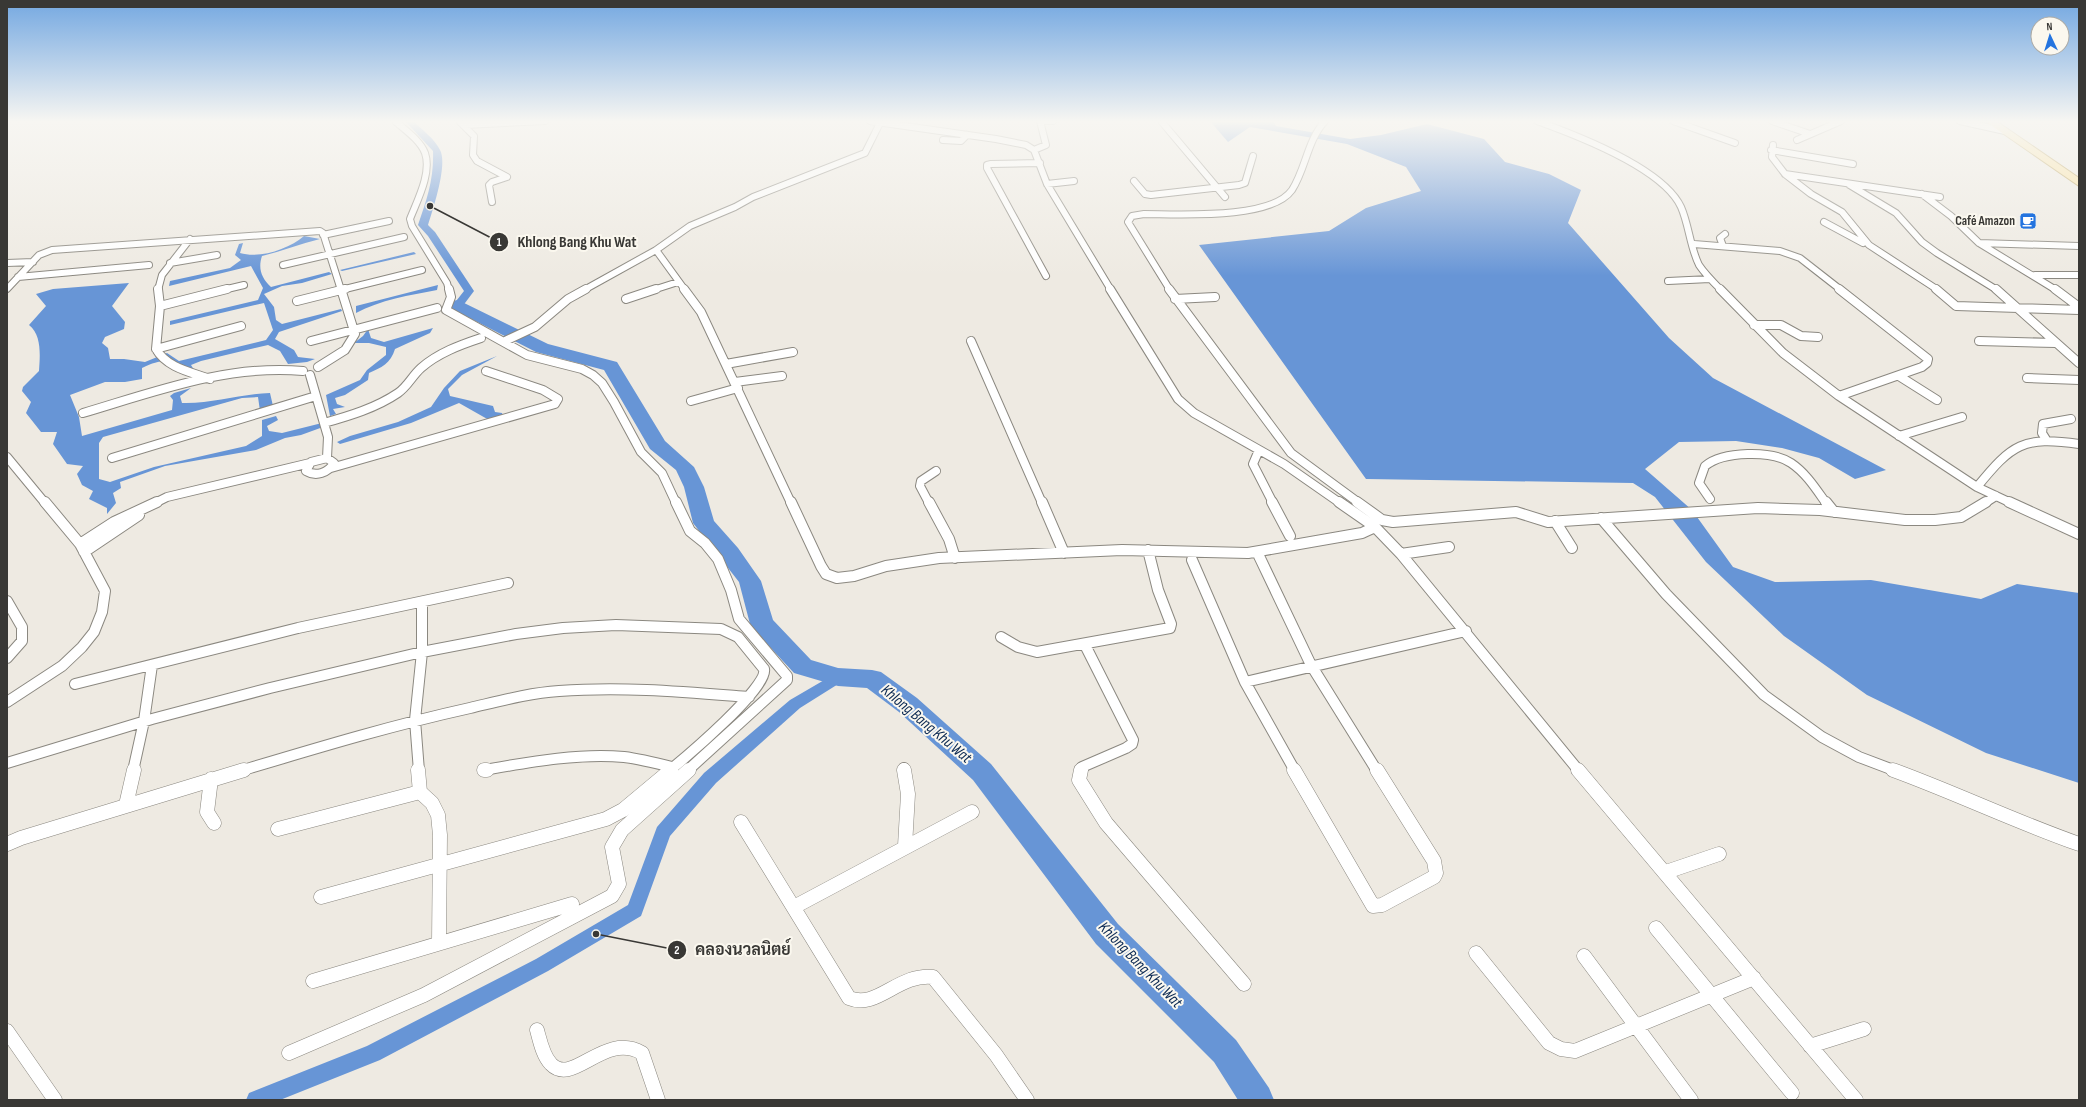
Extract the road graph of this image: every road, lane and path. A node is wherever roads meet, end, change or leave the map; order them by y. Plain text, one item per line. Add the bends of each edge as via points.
1 (425, 173) edge
2 (499, 173) edge
3 (815, 173) edge
4 (990, 173) edge
5 (1044, 173) edge
6 (1205, 173) edge
7 (1248, 173) edge
8 (1298, 173) edge
9 (1645, 173) edge
10 (2067, 173) edge
11 (1785, 174) joint
12 (1074, 181) dead end
13 (1134, 181) dead end
14 (2079, 182) edge
15 (1048, 184) junction
16 (1848, 184) junction
17 (1217, 187) junction
18 (1922, 194) junction
19 (1225, 197) dead end
20 (1940, 197) dead end
21 (492, 202) dead end
22 (389, 221) dead end
23 (1824, 222) dead end
24 (1725, 234) dead end
25 (323, 235) junction
26 (404, 237) dead end
27 (190, 239) junction
28 (1980, 243) junction
29 (1694, 244) junction
30 (1868, 245) junction
31 (1723, 246) junction
32 (2079, 246) edge
33 (656, 250) junction
34 (328, 254) junction
35 (217, 255) dead end
36 (33, 262) junction
37 (7, 263) edge
38 (170, 263) junction
39 (149, 265) dead end
40 (283, 265) dead end
41 (422, 270) dead end
42 (2033, 275) junction
43 (2079, 275) edge
44 (1046, 276) dead end
45 (18, 277) junction
46 (1710, 279) junction
47 (1668, 281) dead end
48 (678, 282) junction
49 (244, 285) dead end
50 (7, 289) edge
51 (342, 290) junction
52 (1215, 297) dead end
53 (626, 299) dead end
54 (1175, 299) junction
55 (297, 301) dead end
56 (160, 306) junction
57 (2016, 306) junction
58 (2078, 306) edge
59 (437, 308) dead end
60 (1754, 325) junction
61 (241, 326) dead end
62 (353, 329) junction
63 (1818, 337) dead end
64 (482, 338) dead end
65 (507, 340) junction
66 (971, 340) dead end
67 (311, 341) dead end
68 (1979, 341) dead end
69 (2056, 342) junction
70 (157, 352) junction
71 (792, 352) dead end
72 (2079, 363) edge
73 (726, 364) junction
74 (486, 371) dead end
75 (307, 373) junction
76 (782, 376) dead end
77 (1899, 376) junction
78 (2027, 378) dead end
79 (210, 380) junction
80 (2079, 380) edge
81 (737, 385) junction
82 (316, 396) junction
83 (1839, 396) junction
84 (1937, 400) dead end
85 (691, 401) dead end
86 (83, 412) dead end
87 (1962, 417) dead end
88 (2071, 419) dead end
89 (328, 422) junction
90 (1899, 436) junction
91 (2046, 441) junction
92 (2079, 444) edge
93 (1259, 450) junction
94 (7, 457) edge
95 (112, 458) dead end
96 (327, 458) junction
97 (310, 463) junction
98 (331, 468) junction
99 (936, 471) dead end
100 (1977, 487) junction
101 (1996, 496) junction
102 (1710, 499) dead end
103 (1834, 512) junction
104 (1601, 518) junction
105 (1555, 521) junction
106 (1375, 527) junction
107 (2079, 534) edge
108 (1290, 536) dead end
109 (1449, 547) dead end
110 (82, 548) junction
111 (1572, 548) dead end
112 (1148, 550) junction
113 (1064, 553) junction
114 (1401, 554) junction
115 (1259, 556) dead end
116 (955, 558) junction
117 (1192, 560) dead end
118 (508, 583) dead end
119 (7, 602) edge
120 (422, 602) junction
121 (1466, 631) junction
122 (1001, 637) dead end
123 (1085, 645) junction
124 (422, 652) junction
125 (7, 658) edge
126 (152, 665) junction
127 (1312, 665) junction
128 (1245, 682) junction
129 (75, 684) dead end
130 (749, 697) junction
131 (7, 702) edge
132 (415, 720) junction
133 (144, 721) junction
134 (7, 763) edge
135 (672, 767) junction
136 (904, 768) dead end
137 (484, 770) dead end
138 (211, 780) junction
139 (420, 792) junction
140 (126, 806) junction
141 (972, 812) dead end
142 (741, 822) dead end
143 (214, 823) dead end
144 (278, 829) dead end
145 (21, 838) junction
146 (7, 844) edge
147 (2079, 844) edge
148 (905, 846) junction
149 (7, 850) edge
150 (1719, 854) dead end
151 (440, 863) junction
152 (1666, 872) junction
153 (321, 897) dead end
154 (572, 904) dead end
155 (794, 907) junction
156 (1656, 928) dead end
157 (439, 943) junction
158 (1476, 953) dead end
159 (1584, 956) dead end
160 (1754, 978) junction
161 (313, 981) dead end
162 (1244, 984) dead end
163 (1712, 996) junction
164 (1636, 1026) junction
165 (1864, 1029) dead end
166 (537, 1030) dead end
167 (7, 1031) edge
168 (1810, 1046) junction
169 (289, 1053) dead end
170 (1792, 1093) dead end
171 (55, 1100) edge
172 (658, 1100) edge
173 (1027, 1100) edge
174 (1691, 1100) edge
175 (1856, 1100) edge

1 - 65 street via 410,219 447,283 451,298 446,310
2 - 21 street via 507,177 489,185
3 - 33 street via 753,197 723,213 705,218
4 - 44 street
5 - 15 street
6 - 17 street
7 - 17 street via 1245,182
8 - 54 street via 1291,192 1282,200 1264,208 1238,213 1132,216 1128,222
9 - 29 street via 1662,184 1677,200
10 - 14 main road
11 - 16 street
11 - 30 street via 1811,194 1842,212
12 - 15 street
13 - 17 street via 1148,195
15 - 93 street via 1178,399 1194,413
16 - 18 street
16 - 57 street via 1896,214 1922,242 1983,281
17 - 19 street
18 - 20 street
18 - 28 street
22 - 25 street
23 - 30 street
24 - 31 street via 1720,238
25 - 27 street via 322,232 315,230
25 - 34 street
26 - 34 street
27 - 36 street via 52,250 39,255
27 - 38 street
28 - 32 street
28 - 42 street
29 - 31 street
29 - 46 street via 1700,264
30 - 57 street via 1934,287 1954,304
31 - 77 street via 1780,251 1800,258 1928,358 1922,367
33 - 48 street
33 - 65 street via 568,299 535,328
34 - 40 street
34 - 51 street
35 - 38 street
36 - 37 street
36 - 45 street
38 - 56 street via 158,286
39 - 45 street
41 - 51 street
42 - 43 street
42 - 58 street
45 - 50 street
46 - 47 street
46 - 60 street
48 - 53 street
48 - 73 street via 701,312
49 - 56 street
51 - 55 street
51 - 62 street
52 - 54 street
54 - 105 street via 1291,453 1382,520 1393,522 1516,512 1539,520
56 - 70 street
57 - 58 street
57 - 69 street
59 - 62 street
60 - 63 street via 1781,325 1802,336
60 - 83 street via 1783,353
61 - 70 street
62 - 67 street
62 - 75 street via 355,334 352,341 342,353 318,367 311,367
64 - 89 street via 462,344 432,360 420,369 407,386 393,396
65 - 169 street via 527,355 582,369 602,382 641,452 662,473 690,531 705,543 718,559 731,590 739,619 784,672 787,680 622,830 612,847 619,884 612,896 424,995
66 - 113 street
68 - 69 street
69 - 72 street
70 - 79 street via 171,364
71 - 73 street
73 - 81 street
74 - 98 street via 543,390 558,398 557,401 555,404
75 - 79 street via 270,370
75 - 82 street
76 - 81 street
77 - 83 street
77 - 84 street
78 - 80 street
79 - 86 street
81 - 85 street
81 - 116 street via 826,574 843,577 912,562
82 - 89 street
82 - 95 street
83 - 90 street
87 - 90 street
88 - 91 street via 2044,424 2041,429
89 - 96 street
90 - 100 street
91 - 92 street
91 - 100 street via 2028,442 2013,448
93 - 106 street via 1284,464
93 - 108 street via 1253,464
94 - 110 street
96 - 97 street
96 - 98 street via 334,463
97 - 98 street via 306,468 310,474
97 - 110 street via 167,497
99 - 116 street via 921,481 920,486 949,539
100 - 101 street
101 - 103 street via 1961,517 1935,520 1905,520
101 - 107 street
102 - 103 street via 1699,483 1700,472 1706,464 1721,458 1765,455 1780,457 1791,463
103 - 104 street via 1758,508
104 - 105 street
104 - 147 street via 1661,588 1764,695 1822,737 1859,757 1930,783 2030,827
105 - 111 street
106 - 112 street via 1362,533 1248,552
106 - 114 street
109 - 114 street
110 - 131 street via 105,591 102,612 94,632 62,666
112 - 113 street
112 - 123 street via 1158,590 1171,624 1170,628
113 - 116 street
114 - 121 street
115 - 127 street
117 - 128 street
118 - 120 street
119 - 125 street via 22,627 22,641
120 - 124 street
120 - 126 street via 298,628
121 - 127 street
121 - 152 street via 1558,746
122 - 123 street via 1013,647 1037,652
123 - 162 street via 1133,740 1126,748 1082,767 1079,780 1106,823
124 - 130 street via 563,628 616,625 721,629 735,634 763,665 766,672
124 - 132 street
124 - 133 street
126 - 129 street
126 - 133 street
127 - 128 street
127 - 128 street via 1434,861 1434,877 1379,906 1373,906 1367,898
130 - 132 street via 659,690 558,691
130 - 135 street
132 - 138 street
132 - 139 street
133 - 134 street
133 - 140 street
135 - 137 street via 617,757 557,759
135 - 151 street via 623,810 606,819
136 - 148 street via 908,794
138 - 140 street
138 - 143 street via 207,812
139 - 144 street
139 - 151 street via 432,803 438,815
140 - 145 street
141 - 148 street
142 - 155 street
145 - 146 street
145 - 149 street
148 - 155 street
150 - 152 street
151 - 153 street
151 - 157 street
152 - 160 street
154 - 157 street
155 - 173 street via 849,998 854,1002 865,1002 914,975 925,974 933,977 996,1055
156 - 163 street
157 - 161 street
158 - 164 street via 1549,1043 1561,1049 1575,1051
159 - 164 street
160 - 163 street
160 - 168 street
163 - 164 street
163 - 170 street
164 - 174 street
165 - 168 street
166 - 172 street via 545,1056 552,1067 562,1071 570,1070 619,1046 636,1048 642,1053
167 - 171 street
168 - 175 street

